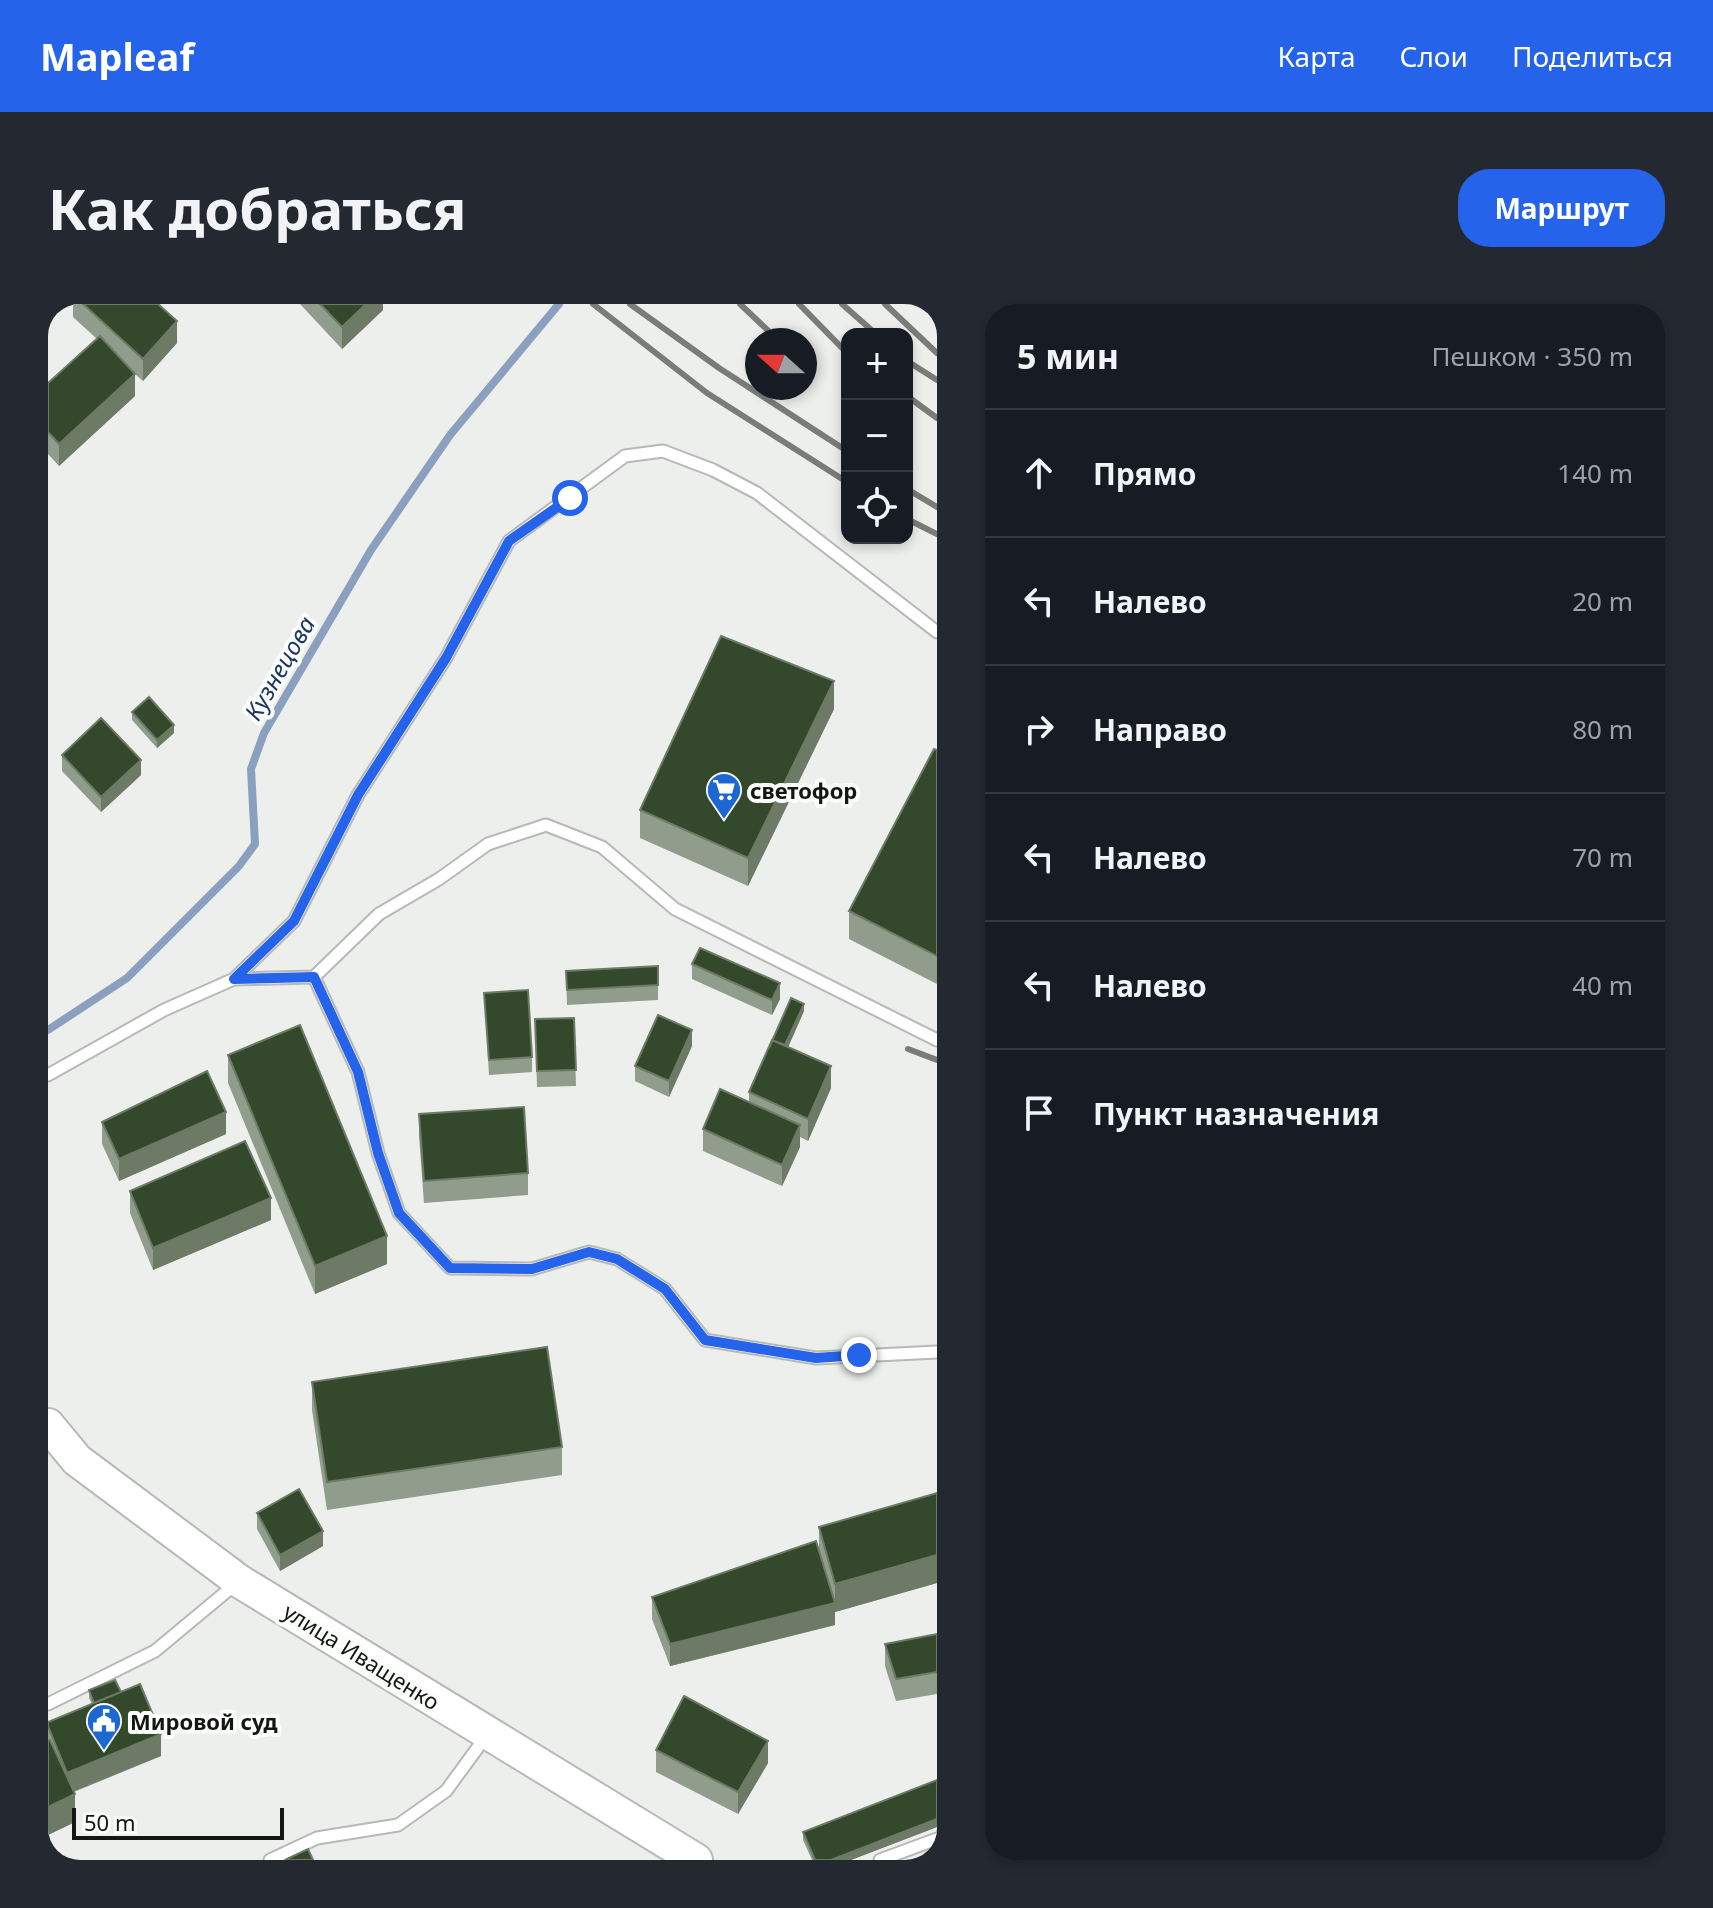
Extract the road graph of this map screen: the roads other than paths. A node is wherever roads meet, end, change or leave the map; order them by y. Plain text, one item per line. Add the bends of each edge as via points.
1 (937, 632) edge
2 (314, 977) junction
3 (234, 979) junction
4 (937, 1040) edge
5 (48, 1075) edge
6 (937, 1352) edge
7 (48, 1425) edge
8 (239, 1581) junction
9 (48, 1704) edge
10 (487, 1735) junction
11 (937, 1839) edge
12 (681, 1858) edge
13 (270, 1860) edge
14 (880, 1860) edge

1 - 3 lane via 757,493 663,451 625,456 509,541 446,658 358,795 294,921
2 - 3 lane
2 - 4 lane via 379,914 488,844 546,825 602,847 675,909
2 - 6 lane via 358,1072 399,1213 450,1268 532,1269 589,1252 617,1259 665,1289 705,1340 816,1358
3 - 5 lane via 164,1010
7 - 8 main road, улица Иващенко via 77,1460
8 - 9 lane via 155,1651
8 - 10 main road, улица Иващенко
10 - 12 main road, улица Иващенко
10 - 13 lane via 446,1791 398,1825 317,1838
11 - 14 lane

